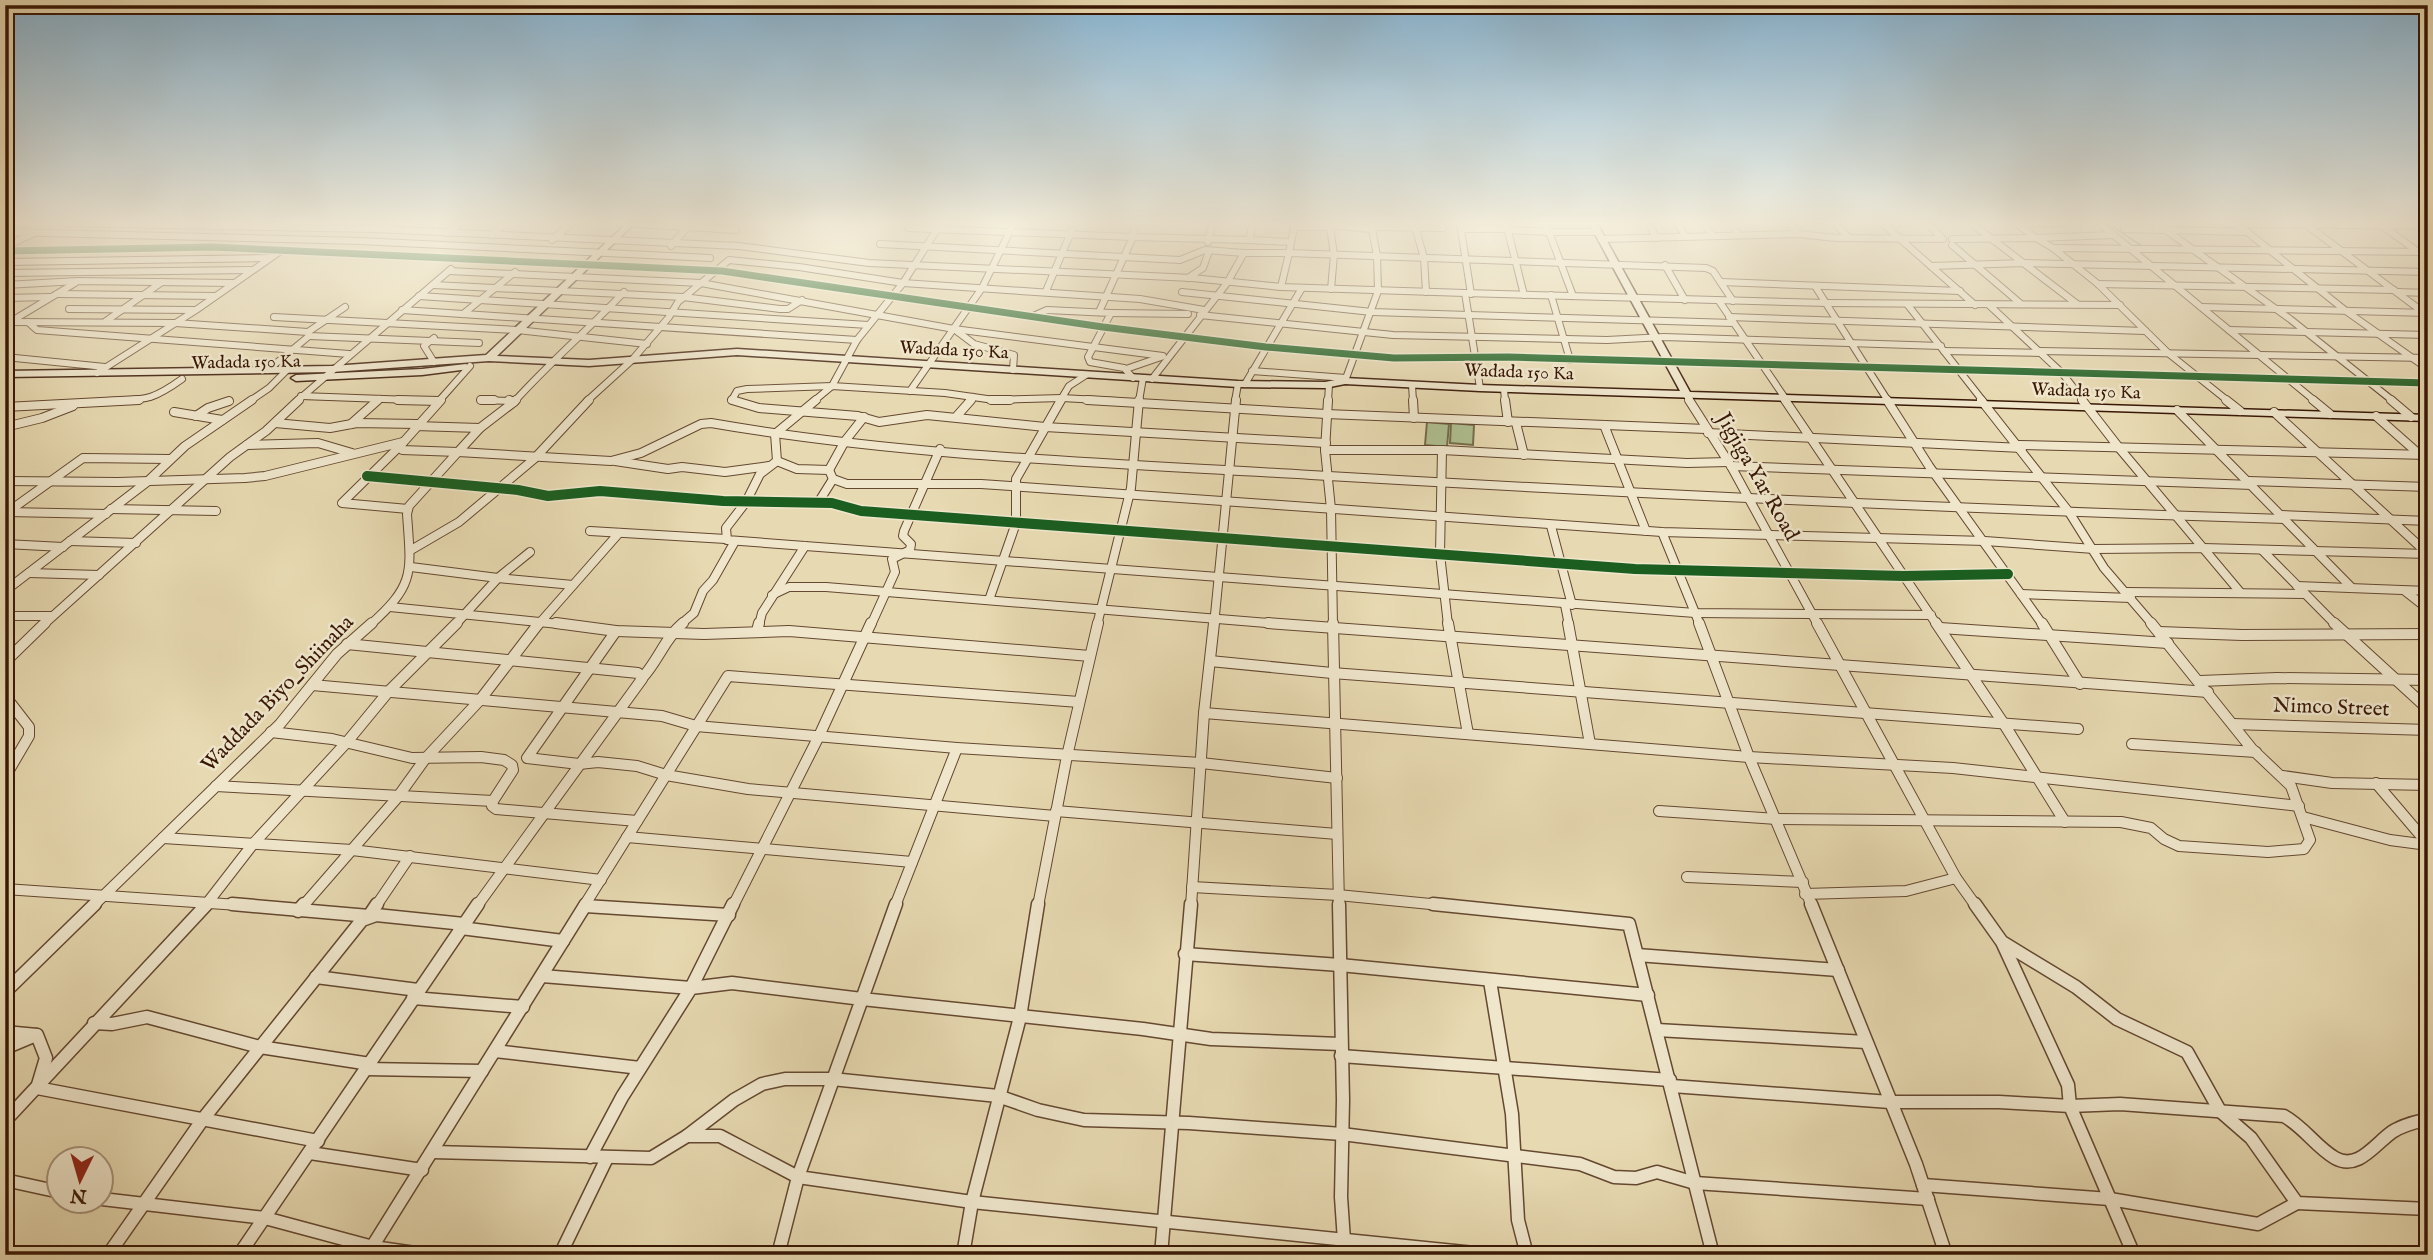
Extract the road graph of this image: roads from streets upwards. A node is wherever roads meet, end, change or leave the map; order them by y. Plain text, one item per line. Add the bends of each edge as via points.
1 (19, 282) edge
2 (65, 282) edge
3 (77, 282) edge
4 (145, 282) edge
5 (162, 282) junction
6 (437, 282) edge
7 (503, 282) edge
8 (568, 282) edge
9 (634, 282) edge
10 (675, 282) edge
11 (804, 282) edge
12 (894, 282) edge
13 (985, 282) edge
14 (1051, 282) edge
15 (1115, 282) edge
16 (1218, 282) edge
17 (1282, 282) edge
18 (1332, 282) edge
19 (1378, 282) edge
20 (1425, 282) edge
21 (1467, 282) edge
22 (1521, 282) edge
23 (1568, 282) edge
24 (1624, 282) edge
25 (1675, 282) edge
26 (1721, 282) joint
27 (1949, 282) edge
28 (1996, 282) edge
29 (2048, 282) edge
30 (2095, 282) edge
31 (2170, 282) edge
32 (2239, 282) edge
33 (2309, 282) edge
34 (2383, 282) edge
35 (234, 283) joint
36 (701, 283) junction
37 (903, 283) junction
38 (1227, 283) junction
39 (2098, 284) junction
40 (13, 285) junction
41 (433, 285) junction
42 (498, 286) junction
43 (1815, 286) junction
44 (2175, 286) junction
45 (5, 287) edge
46 (1281, 287) junction
47 (2246, 287) junction
48 (982, 288) junction
49 (1302, 288) junction
50 (2317, 288) junction
51 (1331, 289) junction
52 (560, 290) junction
53 (1046, 291) junction
54 (1378, 291) junction
55 (1960, 291) junction
56 (2395, 291) junction
57 (1182, 292) dead end
58 (1426, 292) junction
59 (622, 293) junction
60 (2428, 293) edge
61 (1468, 294) junction
62 (144, 295) junction
63 (1216, 295) junction
64 (1524, 295) junction
65 (54, 296) junction
66 (214, 296) junction
67 (419, 296) junction
68 (894, 296) junction
69 (1108, 296) junction
70 (1551, 296) junction
71 (1573, 296) junction
72 (5, 298) edge
73 (683, 298) junction
74 (1633, 298) junction
75 (481, 300) junction
76 (802, 300) junction
77 (1685, 300) junction
78 (1719, 301) junction
79 (1732, 301) junction
80 (1827, 303) junction
81 (545, 304) junction
82 (1293, 304) junction
83 (1907, 304) junction
84 (2021, 304) junction
85 (2077, 304) junction
86 (1976, 305) junction
87 (1989, 305) junction
88 (2120, 305) junction
89 (345, 307) dead end
90 (970, 307) junction
91 (2201, 307) junction
92 (69, 309) dead end
93 (123, 309) junction
94 (608, 309) junction
95 (2277, 309) junction
96 (196, 310) junction
97 (402, 310) junction
98 (2346, 311) junction
99 (1099, 312) junction
100 (1371, 312) junction
101 (1111, 313) junction
102 (463, 314) junction
103 (671, 314) junction
104 (1201, 314) junction
105 (2426, 314) edge
106 (1469, 315) junction
107 (876, 316) junction
108 (274, 317) dead end
109 (1031, 317) junction
110 (1558, 317) junction
111 (529, 319) junction
112 (1645, 319) junction
113 (1731, 320) junction
114 (9, 321) edge
115 (106, 321) junction
116 (325, 321) junction
117 (28, 322) junction
118 (1841, 322) junction
119 (175, 323) junction
120 (386, 324) junction
121 (595, 324) junction
122 (1279, 325) junction
123 (1924, 325) junction
124 (868, 326) junction
125 (447, 327) junction
126 (1103, 327) junction
127 (2015, 327) junction
128 (660, 328) junction
129 (954, 329) junction
130 (517, 330) junction
131 (2229, 330) junction
132 (2146, 331) junction
133 (2304, 331) junction
134 (1363, 333) junction
135 (2377, 333) junction
136 (308, 334) junction
137 (2428, 335) edge
138 (1472, 336) junction
139 (1182, 337) junction
140 (150, 338) junction
141 (369, 338) junction
142 (581, 338) junction
143 (1562, 339) junction
144 (1656, 339) junction
145 (431, 340) junction
146 (857, 340) junction
147 (1746, 341) junction
148 (480, 342) dead end
149 (1853, 343) junction
150 (647, 344) junction
151 (1091, 347) junction
152 (1266, 347) junction
153 (1942, 348) junction
154 (291, 351) junction
155 (2041, 352) junction
156 (2168, 353) junction
157 (349, 354) junction
158 (2258, 354) junction
159 (1166, 355) junction
160 (1354, 355) junction
161 (2338, 355) junction
162 (5, 357) edge
163 (487, 358) junction
164 (1476, 358) junction
165 (2413, 358) junction
166 (2428, 358) edge
167 (632, 360) junction
168 (847, 360) junction
169 (1570, 360) junction
170 (434, 362) junction
171 (1667, 362) junction
172 (549, 363) junction
173 (928, 364) junction
174 (1762, 365) junction
175 (470, 366) junction
176 (1868, 367) junction
177 (332, 369) junction
178 (1126, 369) junction
179 (2428, 369) edge
180 (101, 370) junction
181 (268, 370) junction
182 (286, 370) junction
183 (1013, 370) junction
184 (1959, 370) junction
185 (1252, 371) junction
186 (2063, 373) junction
187 (5, 374) edge
188 (1086, 375) junction
189 (2199, 377) junction
190 (278, 378) junction
191 (322, 378) junction
192 (1143, 378) junction
193 (182, 379) junction
194 (1346, 379) junction
195 (2290, 379) junction
196 (2371, 381) junction
197 (5, 382) edge
198 (2428, 383) edge
199 (1242, 384) junction
200 (1412, 384) junction
201 (1329, 385) junction
202 (831, 386) junction
203 (1480, 388) junction
204 (1504, 389) junction
205 (910, 391) junction
206 (1686, 394) junction
207 (301, 396) junction
208 (973, 397) junction
209 (1782, 397) junction
210 (1062, 398) junction
211 (379, 399) junction
212 (481, 400) dead end
213 (229, 401) dead end
214 (439, 401) junction
215 (1890, 401) junction
216 (514, 402) junction
217 (1137, 402) junction
218 (1986, 404) junction
219 (78, 405) junction
220 (5, 407) edge
221 (2089, 408) junction
222 (1235, 409) junction
223 (2177, 410) junction
224 (2239, 411) junction
225 (174, 412) dead end
226 (801, 412) junction
227 (2274, 412) junction
228 (1326, 414) junction
229 (2330, 414) junction
230 (196, 416) junction
231 (2376, 416) junction
232 (864, 417) junction
233 (957, 417) junction
234 (2411, 417) junction
235 (1414, 418) junction
236 (2428, 418) edge
237 (222, 420) junction
238 (1512, 422) junction
239 (275, 423) junction
240 (351, 424) junction
241 (416, 425) junction
242 (1604, 425) junction
243 (5, 427) edge
244 (335, 427) junction
245 (1045, 427) junction
246 (481, 428) junction
247 (1707, 431) junction
248 (1136, 432) junction
249 (775, 434) junction
250 (1230, 437) junction
251 (1810, 438) junction
252 (845, 441) junction
253 (317, 443) junction
254 (1914, 443) junction
255 (401, 444) junction
256 (246, 445) junction
257 (1325, 446) junction
258 (2020, 446) junction
259 (2214, 448) junction
260 (940, 449) junction
261 (2120, 449) junction
262 (1442, 450) junction
263 (2318, 451) junction
264 (458, 452) junction
265 (352, 453) junction
266 (1524, 455) junction
267 (2424, 455) edge
268 (537, 456) junction
269 (1030, 456) junction
270 (170, 459) junction
271 (1620, 460) junction
272 (611, 461) junction
273 (2428, 462) edge
274 (773, 464) junction
275 (1133, 464) junction
276 (1730, 464) junction
277 (1227, 468) junction
278 (1834, 469) junction
279 (829, 470) junction
280 (1327, 474) junction
281 (1935, 474) junction
282 (367, 477) junction
283 (2044, 478) junction
284 (205, 480) junction
285 (833, 480) junction
286 (5, 481) edge
287 (52, 481) junction
288 (431, 481) junction
289 (2146, 481) junction
290 (147, 482) junction
291 (924, 482) junction
292 (1441, 482) junction
293 (2251, 483) junction
294 (2354, 485) junction
295 (1014, 487) junction
296 (2428, 487) edge
297 (498, 488) junction
298 (1632, 494) junction
299 (1129, 496) junction
300 (1749, 498) junction
301 (746, 502) junction
302 (1224, 502) junction
303 (818, 503) junction
304 (1855, 505) junction
305 (1959, 508) junction
306 (408, 509) junction
307 (1331, 509) junction
308 (172, 511) junction
309 (216, 511) dead end
310 (6, 512) edge
311 (109, 512) junction
312 (2069, 512) junction
313 (2175, 514) junction
314 (911, 515) junction
315 (1440, 517) junction
316 (2283, 517) junction
317 (2392, 520) junction
318 (2428, 521) edge
319 (1016, 523) junction
320 (1551, 526) junction
321 (590, 531) dead end
322 (1119, 531) junction
323 (1646, 531) junction
324 (619, 533) junction
325 (1662, 533) junction
326 (1770, 536) junction
327 (1221, 537) junction
328 (1879, 539) junction
329 (730, 541) junction
330 (1985, 541) junction
331 (136, 543) junction
332 (5, 544) edge
333 (67, 544) junction
334 (805, 546) junction
335 (1332, 546) junction
336 (2094, 548) junction
337 (2203, 548) junction
338 (411, 550) junction
339 (2263, 551) junction
340 (530, 552) dead end
341 (902, 553) junction
342 (2317, 553) junction
343 (1440, 554) junction
344 (2428, 554) edge
345 (1003, 560) junction
346 (1560, 563) junction
347 (411, 567) junction
348 (1111, 567) junction
349 (1677, 571) junction
350 (29, 573) junction
351 (1790, 574) junction
352 (2008, 574) junction
353 (99, 575) junction
354 (1219, 575) junction
355 (1903, 576) junction
356 (498, 578) junction
357 (1333, 584) junction
358 (573, 585) junction
359 (8, 587) edge
360 (2352, 588) junction
361 (2300, 590) junction
362 (2428, 590) edge
363 (2406, 591) junction
364 (885, 592) junction
365 (2239, 592) junction
366 (1445, 594) junction
367 (2021, 594) junction
368 (772, 595) junction
369 (2129, 595) junction
370 (989, 600) junction
371 (1569, 605) junction
372 (390, 607) junction
373 (2428, 609) edge
374 (1101, 610) junction
375 (1695, 613) junction
376 (464, 614) junction
377 (1813, 614) junction
378 (1931, 615) junction
379 (5, 616) edge
380 (52, 616) junction
381 (1214, 619) junction
382 (541, 621) junction
383 (1332, 627) junction
384 (1940, 628) junction
385 (617, 631) junction
386 (757, 631) junction
387 (2159, 632) junction
388 (671, 633) junction
389 (2428, 634) edge
390 (2346, 635) junction
391 (1449, 636) junction
392 (2051, 636) junction
393 (864, 637) junction
394 (2168, 643) junction
395 (347, 644) junction
396 (1574, 646) junction
397 (431, 651) junction
398 (1090, 656) junction
399 (1713, 657) junction
400 (512, 661) junction
401 (1210, 661) junction
402 (5, 662) edge
403 (1842, 664) junction
404 (591, 668) junction
405 (1332, 673) junction
406 (1970, 674) junction
407 (642, 678) junction
408 (2395, 680) junction
409 (2428, 680) edge
410 (2200, 681) junction
411 (1458, 682) junction
412 (2080, 684) junction
413 (312, 685) junction
414 (843, 685) junction
415 (389, 691) junction
416 (1581, 691) junction
417 (2208, 692) junction
418 (5, 696) edge
419 (480, 700) junction
420 (1079, 702) junction
421 (1730, 703) junction
422 (564, 707) junction
423 (2428, 709) edge
424 (619, 712) junction
425 (1204, 713) junction
426 (1867, 714) junction
427 (2004, 724) junction
428 (2233, 724) junction
429 (1334, 725) junction
430 (696, 726) junction
431 (2078, 729) dead end
432 (2428, 730) edge
433 (271, 732) junction
434 (1468, 734) junction
435 (819, 736) junction
436 (347, 742) junction
437 (1590, 744) junction
438 (2132, 744) dead end
439 (957, 748) junction
440 (2256, 752) junction
441 (1067, 756) junction
442 (1749, 757) junction
443 (425, 759) junction
444 (11, 760) edge
445 (1201, 763) junction
446 (581, 764) junction
447 (1894, 764) junction
448 (666, 775) junction
449 (2037, 776) junction
450 (2283, 776) junction
451 (5, 777) edge
452 (1337, 778) junction
453 (2376, 783) junction
454 (2428, 785) edge
455 (216, 786) junction
456 (300, 791) junction
457 (789, 793) junction
458 (397, 798) junction
459 (493, 801) junction
460 (933, 806) junction
461 (1659, 811) dead end
462 (2301, 812) junction
463 (545, 813) junction
464 (1055, 814) junction
465 (1777, 819) junction
466 (1926, 820) junction
467 (637, 821) junction
468 (2065, 822) junction
469 (1198, 824) junction
470 (1337, 834) junction
471 (627, 837) junction
472 (163, 838) junction
473 (253, 844) junction
474 (2428, 844) edge
475 (761, 849) junction
476 (352, 850) junction
477 (411, 856) junction
478 (912, 862) junction
479 (505, 868) junction
480 (1687, 877) dead end
481 (1956, 877) junction
482 (601, 880) junction
483 (1803, 882) junction
484 (1192, 887) junction
485 (5, 889) edge
486 (107, 894) junction
487 (1805, 894) junction
488 (1338, 895) junction
489 (207, 904) junction
490 (585, 906) junction
491 (298, 911) junction
492 (729, 915) junction
493 (369, 916) junction
494 (462, 926) junction
495 (563, 941) junction
496 (2003, 942) junction
497 (1185, 954) junction
498 (1637, 955) junction
499 (1340, 965) junction
500 (1838, 970) junction
501 (542, 976) junction
502 (316, 977) junction
503 (1490, 982) junction
504 (691, 988) junction
505 (5, 992) edge
506 (416, 994) junction
507 (1648, 995) junction
508 (862, 999) junction
509 (523, 1007) junction
510 (1020, 1017) junction
511 (94, 1023) junction
512 (1657, 1030) junction
513 (5, 1032) edge
514 (1178, 1034) junction
515 (37, 1035) junction
516 (1866, 1042) junction
517 (260, 1047) junction
518 (5, 1048) edge
519 (1341, 1050) junction
520 (495, 1051) junction
521 (368, 1067) junction
522 (640, 1068) junction
523 (1503, 1068) junction
524 (482, 1071) junction
525 (832, 1079) junction
526 (1671, 1083) junction
527 (37, 1088) junction
528 (998, 1096) junction
529 (1890, 1102) junction
530 (2070, 1106) junction
531 (2220, 1111) junction
532 (203, 1119) junction
533 (2428, 1119) edge
534 (5, 1121) edge
535 (1172, 1124) junction
536 (1342, 1134) junction
537 (687, 1136) junction
538 (314, 1147) junction
539 (433, 1152) junction
540 (1516, 1156) junction
541 (590, 1157) junction
542 (607, 1158) junction
543 (422, 1170) junction
544 (798, 1177) junction
545 (5, 1180) edge
546 (1695, 1184) junction
547 (1923, 1185) junction
548 (46, 1189) edge
549 (1928, 1199) junction
550 (2110, 1199) junction
551 (116, 1201) edge
552 (972, 1202) junction
553 (2297, 1203) junction
554 (144, 1205) junction
555 (2428, 1209) edge
556 (265, 1218) junction
557 (1163, 1220) junction
558 (1344, 1239) junction
559 (370, 1251) edge
560 (108, 1255) edge
561 (239, 1255) edge
562 (429, 1255) edge
563 (560, 1255) edge
564 (778, 1255) edge
565 (963, 1255) edge
566 (1161, 1255) edge
567 (1345, 1255) edge
568 (1494, 1255) edge
569 (1527, 1255) edge
570 (1713, 1255) edge
571 (1946, 1255) edge
572 (2134, 1255) edge

1 - 40 street
2 - 40 street
3 - 65 street
4 - 5 street
5 - 35 street
5 - 62 street
6 - 41 street
7 - 42 street
8 - 52 street
9 - 59 street
10 - 36 street
11 - 68 street
12 - 37 street
13 - 48 street
14 - 53 street
15 - 69 street
16 - 38 street
17 - 46 street
18 - 51 street
19 - 54 street
20 - 58 street
21 - 61 street
22 - 64 street
23 - 71 street
24 - 74 street, Jigjiga Yar Road
25 - 77 street
26 - 43 street
26 - 79 street
27 - 55 street
28 - 84 street
29 - 85 street
30 - 39 street
31 - 44 street
32 - 47 street
33 - 50 street
34 - 56 street
35 - 66 street
36 - 73 street
36 - 76 street
37 - 48 street
37 - 68 street
38 - 46 street
38 - 63 street
39 - 44 street
39 - 88 street
40 - 45 street
41 - 42 street
41 - 67 street
42 - 52 street
42 - 75 street
43 - 55 street
43 - 80 street
44 - 47 street
44 - 91 street
46 - 49 street
47 - 50 street
47 - 95 street
48 - 53 street
48 - 90 street
49 - 51 street
49 - 82 street
50 - 56 street
50 - 98 street
51 - 54 street
52 - 59 street
52 - 81 street
53 - 69 street
54 - 58 street
54 - 100 street
55 - 86 street
56 - 60 street
56 - 105 street
57 - 63 street
58 - 61 street
59 - 73 street
59 - 94 street
61 - 64 street
61 - 106 street
62 - 65 street
62 - 66 street
62 - 93 street
63 - 82 street
63 - 104 street
64 - 70 street
65 - 72 street
65 - 114 street
66 - 96 street
67 - 75 street
67 - 97 street
68 - 90 street
68 - 107 street
69 - 99 street
69 - 104 street
70 - 71 street
70 - 110 street
71 - 74 street
73 - 76 street via 788,309
73 - 103 street
74 - 77 street
74 - 112 street, Jigjiga Yar Road
75 - 81 street
75 - 102 street
76 - 107 street
77 - 78 street
78 - 79 street
78 - 113 street
79 - 80 street
80 - 83 street
80 - 118 street
81 - 94 street
81 - 111 street
82 - 100 street
82 - 122 street
83 - 86 street
83 - 123 street
84 - 85 street
84 - 87 street
85 - 88 street
86 - 87 street
87 - 127 street
88 - 132 street
89 - 116 street
90 - 109 street
90 - 129 street
91 - 95 street
91 - 131 street
92 - 93 street
93 - 96 street
93 - 115 street
94 - 103 street
94 - 121 street
95 - 98 street
95 - 133 street
96 - 119 street
97 - 102 street
97 - 120 street
98 - 105 street
98 - 135 street
99 - 101 street
99 - 109 street via 1048,310
100 - 106 street
100 - 134 street
101 - 104 street
101 - 126 street
102 - 111 street
102 - 125 street
103 - 124 street
103 - 128 street
104 - 122 street
104 - 139 street
106 - 110 street
106 - 138 street
107 - 124 street
107 - 129 street
108 - 116 street
109 - 126 street
110 - 112 street
110 - 143 street
111 - 121 street
111 - 130 street
112 - 113 street
112 - 144 street, Jigjiga Yar Road
113 - 118 street
113 - 147 street
114 - 117 street
115 - 117 street
115 - 119 street
116 - 120 street
116 - 136 street
117 - 140 street via 37,330
118 - 123 street
118 - 149 street
119 - 136 street
119 - 140 street
120 - 125 street
120 - 141 street
121 - 128 street
121 - 142 street
122 - 134 street
122 - 152 street
123 - 127 street
123 - 153 street
124 - 146 street
125 - 130 street
125 - 145 street
126 - 139 street
126 - 151 street
127 - 132 street
127 - 155 street
128 - 146 street
128 - 150 street
129 - 151 street
129 - 173 street
129 - 183 street via 965,342 1014,355
130 - 142 street
130 - 163 street
131 - 133 street
131 - 158 street
132 - 156 street
133 - 135 street
133 - 161 street
134 - 138 street
134 - 160 street
135 - 137 street
135 - 165 street
136 - 141 street
136 - 154 street
138 - 143 street
138 - 164 street
139 - 152 street
139 - 159 street
140 - 154 street
140 - 180 street
141 - 145 street
141 - 157 street
142 - 150 street
142 - 172 street
143 - 144 street
143 - 169 street
144 - 147 street
144 - 171 street, Jigjiga Yar Road
145 - 148 street
145 - 170 street via 424,346
146 - 168 street
147 - 149 street
147 - 174 street
149 - 153 street
149 - 176 street
150 - 167 street
151 - 159 street
151 - 178 street via 1090,362
152 - 160 street
152 - 185 street
153 - 155 street
153 - 184 street
154 - 157 street
154 - 181 street
155 - 156 street
155 - 186 street
156 - 158 street
156 - 189 street
157 - 177 street
158 - 161 street
158 - 195 street
159 - 178 street
159 - 192 street
160 - 164 street
160 - 194 street
161 - 165 street
161 - 196 street
162 - 180 street
163 - 170 street, Wadada 150 Ka
163 - 172 street, Wadada 150 Ka
163 - 175 street, Wadada 150 Ka
164 - 169 street
164 - 203 street
165 - 166 street
165 - 179 street
167 - 168 street, Wadada 150 Ka via 737,352
167 - 172 street, Wadada 150 Ka
167 - 268 street
168 - 173 street, Wadada 150 Ka
168 - 202 street
169 - 171 street
170 - 177 street, Wadada 150 Ka
171 - 174 street
171 - 206 street, Jigjiga Yar Road
172 - 216 street
173 - 183 street, Wadada 150 Ka
173 - 205 street
174 - 176 street
174 - 209 street
175 - 191 street, Wadada 150 Ka
175 - 214 street
176 - 184 street
176 - 215 street
177 - 182 street, Wadada 150 Ka
177 - 191 street
178 - 192 street
180 - 181 street, Wadada 150 Ka
180 - 187 street, Wadada 150 Ka
181 - 182 street, Wadada 150 Ka
182 - 190 street
183 - 188 street, Wadada 150 Ka
184 - 186 street
184 - 218 street
185 - 194 street
185 - 199 street
186 - 189 street
186 - 221 street
188 - 192 street, Wadada 150 Ka
188 - 210 street via 1069,386
189 - 195 street
189 - 224 street
190 - 191 street, Wadada 150 Ka
190 - 193 street, Wadada 150 Ka
190 - 237 street
191 - 207 street
192 - 199 street, Wadada 150 Ka
192 - 217 street
193 - 197 street, Wadada 150 Ka
193 - 219 street via 152,398
194 - 200 street, Wadada 150 Ka
194 - 201 street, Wadada 150 Ka
195 - 196 street
195 - 229 street
196 - 198 street
196 - 234 street
199 - 201 street, Wadada 150 Ka
199 - 222 street
200 - 203 street, Wadada 150 Ka
200 - 235 street
201 - 228 street
202 - 205 street
202 - 226 street
202 - 226 street via 769,387 733,394 735,403
203 - 204 street, Wadada 150 Ka
204 - 206 street, Wadada 150 Ka
204 - 238 street
205 - 208 street
206 - 209 street, Wadada 150 Ka
206 - 247 street, Jigjiga Yar Road
207 - 211 street
207 - 239 street
208 - 210 street
208 - 233 street
209 - 215 street, Wadada 150 Ka
209 - 251 street
210 - 217 street
210 - 245 street
211 - 214 street
211 - 240 street
212 - 216 street
213 - 230 street
214 - 241 street
215 - 218 street, Wadada 150 Ka
215 - 254 street
216 - 246 street
217 - 222 street
217 - 248 street
218 - 221 street, Wadada 150 Ka
218 - 258 street
219 - 220 street
219 - 243 street
221 - 223 street, Wadada 150 Ka
221 - 261 street
222 - 228 street
222 - 250 street
223 - 224 street, Wadada 150 Ka
223 - 259 street
224 - 227 street, Wadada 150 Ka
225 - 230 street
226 - 232 street
226 - 249 street
227 - 229 street, Wadada 150 Ka
227 - 263 street
228 - 235 street
228 - 257 street
229 - 231 street, Wadada 150 Ka
230 - 237 street
231 - 234 street, Wadada 150 Ka
231 - 267 street
232 - 233 street via 883,422 917,415
232 - 252 street
233 - 245 street
234 - 236 street, Wadada 150 Ka
235 - 238 street
237 - 270 street
238 - 242 street
238 - 266 street
239 - 244 street
239 - 256 street
240 - 241 street
240 - 244 street
241 - 246 street
241 - 255 street
242 - 247 street
242 - 271 street
244 - 253 street
245 - 248 street
245 - 269 street
246 - 264 street
247 - 251 street
247 - 276 street, Jigjiga Yar Road
248 - 250 street
248 - 275 street
249 - 252 street
249 - 272 street via 701,424 641,453
249 - 274 street
250 - 257 street
250 - 277 street
251 - 254 street
251 - 278 street
252 - 260 street
252 - 279 street
253 - 256 street
253 - 265 street
254 - 258 street
254 - 281 street
255 - 264 street via 402,450
255 - 265 street
255 - 282 street
256 - 284 street
257 - 262 street
257 - 280 street
258 - 261 street
258 - 283 street
259 - 261 street via 2180,452
259 - 263 street
259 - 293 street
260 - 269 street
260 - 291 street
261 - 289 street
262 - 266 street
262 - 292 street
263 - 267 street
263 - 294 street
264 - 268 street
264 - 288 street
265 - 284 street via 265,476
266 - 271 street
267 - 273 street
268 - 272 street
268 - 297 street
269 - 275 street
269 - 295 street
270 - 287 street via 83,458
270 - 290 street
271 - 276 street
271 - 298 street
272 - 274 street via 725,472
274 - 279 street
274 - 301 street via 760,474
275 - 277 street
275 - 299 street
276 - 278 street
276 - 300 street, Jigjiga Yar Road
277 - 280 street
277 - 302 street
278 - 281 street
278 - 304 street
279 - 285 street
280 - 292 street
280 - 307 street
281 - 283 street
281 - 305 street
282 - 288 street
282 - 306 street via 343,504
283 - 289 street
283 - 312 street
284 - 290 street
284 - 308 street
285 - 291 street via 847,484
285 - 303 street
286 - 287 street
287 - 290 street
287 - 310 street
288 - 297 street
288 - 306 street
289 - 293 street
289 - 313 street
290 - 311 street
291 - 295 street
291 - 314 street
292 - 298 street
292 - 315 street
293 - 294 street
293 - 316 street
294 - 296 street
294 - 317 street
295 - 299 street
295 - 319 street
297 - 301 street via 548,496 600,491
297 - 338 street via 459,522
298 - 300 street
298 - 323 street
299 - 302 street
299 - 322 street
300 - 304 street
300 - 326 street, Jigjiga Yar Road
301 - 303 street
301 - 329 street via 726,528
302 - 307 street
302 - 327 street
303 - 314 street
304 - 305 street
304 - 328 street
305 - 312 street
305 - 330 street
306 - 338 street, Waddada Biyo_Shiinaha
307 - 315 street
307 - 335 street
308 - 309 street
308 - 311 street
308 - 331 street
310 - 311 street
311 - 333 street
312 - 313 street
312 - 336 street
313 - 316 street
313 - 337 street
314 - 319 street
314 - 341 street via 903,536 911,544 910,550
315 - 320 street
315 - 343 street
316 - 317 street
316 - 342 street
317 - 318 street
317 - 344 street
319 - 322 street
319 - 345 street
320 - 323 street
320 - 346 street
321 - 324 street
322 - 327 street
322 - 348 street
323 - 325 street
324 - 329 street
324 - 358 street
325 - 326 street
325 - 349 street
326 - 328 street
326 - 351 street, Jigjiga Yar Road
327 - 335 street
327 - 354 street
328 - 330 street
328 - 355 street
329 - 334 street
329 - 388 street via 694,613
330 - 336 street
330 - 352 street
331 - 333 street
331 - 353 street
332 - 333 street
333 - 350 street
334 - 341 street
334 - 368 street
335 - 343 street
335 - 357 street
336 - 337 street
336 - 369 street via 2098,560
337 - 339 street
337 - 365 street
338 - 347 street, Waddada Biyo_Shiinaha
339 - 342 street
339 - 361 street
340 - 356 street
341 - 345 street
341 - 364 street via 892,559 895,572
342 - 344 street
342 - 360 street
343 - 346 street
343 - 366 street
345 - 348 street
345 - 370 street
346 - 349 street
346 - 371 street
347 - 356 street
347 - 372 street, Waddada Biyo_Shiinaha via 404,590
348 - 354 street
348 - 374 street
349 - 351 street
349 - 375 street
350 - 353 street
350 - 359 street
351 - 355 street
351 - 377 street, Jigjiga Yar Road
352 - 355 street
352 - 367 street
353 - 380 street
354 - 357 street
354 - 381 street
355 - 378 street
356 - 358 street
356 - 376 street
357 - 366 street
357 - 383 street
358 - 382 street
360 - 361 street
360 - 363 street
361 - 365 street
361 - 390 street
362 - 363 street
363 - 373 street
364 - 368 street via 802,586
364 - 370 street
364 - 393 street
365 - 369 street
366 - 371 street
366 - 391 street
367 - 369 street
367 - 392 street
368 - 386 street
369 - 387 street
370 - 374 street
371 - 375 street
371 - 396 street
372 - 376 street
372 - 395 street, Waddada Biyo_Shiinaha
374 - 381 street
374 - 398 street
375 - 377 street
375 - 399 street
376 - 382 street
376 - 397 street
377 - 378 street
377 - 403 street, Jigjiga Yar Road
378 - 384 street
379 - 380 street
380 - 402 street
381 - 383 street
381 - 401 street
382 - 385 street
382 - 400 street
383 - 391 street
383 - 405 street
384 - 392 street
384 - 406 street
385 - 388 street
385 - 404 street
386 - 388 street
386 - 393 street
387 - 390 street
387 - 394 street
388 - 407 street
389 - 390 street
390 - 408 street
391 - 396 street
391 - 411 street
392 - 394 street
392 - 412 street
393 - 398 street
393 - 414 street
394 - 410 street
395 - 397 street
395 - 413 street, Waddada Biyo_Shiinaha
396 - 399 street
396 - 416 street
397 - 400 street
397 - 415 street
398 - 420 street
399 - 403 street
399 - 421 street
400 - 404 street
400 - 419 street
401 - 405 street
401 - 425 street
403 - 406 street
403 - 426 street, Jigjiga Yar Road
404 - 407 street via 638,673
404 - 422 street
405 - 411 street
405 - 429 street
406 - 412 street
406 - 427 street
407 - 424 street
408 - 409 street
408 - 410 street
408 - 423 street
410 - 417 street
411 - 416 street
411 - 434 street
412 - 417 street
413 - 415 street
413 - 433 street, Waddada Biyo_Shiinaha
414 - 420 street
414 - 430 street via 729,676
414 - 435 street
415 - 419 street
415 - 436 street
416 - 421 street
416 - 437 street
417 - 428 street
418 - 444 street via 29,727 29,736
419 - 422 street
419 - 443 street
420 - 441 street
421 - 426 street
421 - 442 street
422 - 424 street
422 - 446 street via 527,758
424 - 430 street via 662,716
424 - 446 street
425 - 429 street
425 - 445 street
426 - 427 street
426 - 447 street, Jigjiga Yar Road
427 - 431 street
427 - 449 street
428 - 432 street, Nimco Street
428 - 440 street
429 - 434 street
429 - 452 street
430 - 435 street
430 - 448 street
433 - 436 street
433 - 455 street, Waddada Biyo_Shiinaha
434 - 437 street
435 - 439 street
435 - 457 street
436 - 443 street
436 - 456 street
437 - 442 street
438 - 440 street
439 - 441 street
439 - 460 street
440 - 450 street
441 - 445 street
441 - 464 street
442 - 447 street
442 - 465 street
443 - 458 street
443 - 459 street via 504,760 513,770
444 - 451 street
445 - 452 street
445 - 469 street
446 - 448 street via 637,766
446 - 463 street
447 - 449 street
447 - 466 street, Jigjiga Yar Road
448 - 457 street
448 - 467 street
449 - 462 street
449 - 468 street
450 - 453 street
450 - 462 street
452 - 470 street
453 - 454 street
453 - 474 street
455 - 456 street
455 - 472 street, Waddada Biyo_Shiinaha
456 - 458 street
456 - 473 street
457 - 460 street
457 - 475 street
458 - 459 street
458 - 476 street
459 - 463 street via 496,808
460 - 464 street
460 - 478 street
461 - 465 street
462 - 468 street via 2309,841 2304,849 2291,852 2179,846 2144,825
462 - 474 street via 2390,840
463 - 467 street
463 - 479 street
464 - 469 street
464 - 510 street
465 - 466 street
465 - 483 street
466 - 468 street
466 - 481 street, Jigjiga Yar Road
467 - 471 street
469 - 470 street
469 - 484 street
470 - 488 street
471 - 475 street
471 - 482 street
472 - 473 street
472 - 486 street, Waddada Biyo_Shiinaha
473 - 476 street
473 - 489 street
475 - 478 street
475 - 492 street
476 - 477 street
476 - 491 street
477 - 479 street
477 - 493 street
478 - 508 street
479 - 482 street
479 - 494 street
480 - 483 street
481 - 487 street via 1906,891
481 - 496 street, Jigjiga Yar Road
482 - 490 street
483 - 487 street
484 - 488 street
484 - 497 street
485 - 486 street
486 - 489 street
486 - 505 street, Waddada Biyo_Shiinaha
487 - 500 street
488 - 498 street via 1620,922 1629,924
488 - 499 street
489 - 491 street
489 - 511 street
490 - 492 street
490 - 495 street
491 - 493 street
492 - 504 street
493 - 494 street
493 - 502 street
494 - 495 street
494 - 506 street
495 - 501 street
496 - 530 street via 2068,1085
496 - 531 street via 2117,1018 2187,1052
497 - 499 street
497 - 514 street
498 - 500 street
498 - 507 street
499 - 503 street
499 - 519 street
500 - 516 street
501 - 504 street
501 - 509 street
502 - 506 street
502 - 517 street
503 - 507 street
503 - 523 street
504 - 508 street via 732,984
504 - 522 street
506 - 509 street
506 - 521 street
507 - 512 street
508 - 510 street
508 - 525 street
509 - 520 street
510 - 514 street
510 - 528 street
511 - 517 street via 147,1017
511 - 527 street
512 - 516 street
512 - 526 street
513 - 515 street
514 - 519 street
514 - 535 street
515 - 518 street
515 - 527 street via 46,1058
516 - 529 street
517 - 521 street
517 - 532 street
519 - 523 street
519 - 536 street
520 - 522 street
520 - 524 street
521 - 524 street
521 - 538 street
522 - 541 street
523 - 526 street
523 - 540 street
524 - 539 street
525 - 528 street
525 - 537 street via 762,1084
525 - 544 street
526 - 529 street
526 - 546 street
527 - 532 street
527 - 534 street
528 - 535 street via 1084,1120
528 - 552 street
529 - 530 street
529 - 547 street
530 - 531 street via 2120,1104
530 - 550 street
531 - 533 street via 2284,1116 2302,1125 2332,1157 2350,1162 2366,1156 2393,1131
531 - 553 street via 2251,1138
532 - 538 street
532 - 554 street
535 - 536 street
535 - 557 street
536 - 540 street
536 - 558 street
537 - 542 street via 651,1158
537 - 544 street via 720,1136
538 - 543 street
538 - 556 street
539 - 541 street
539 - 543 street
540 - 546 street via 1580,1164 1614,1177 1636,1178 1657,1172
540 - 569 street via 1521,1241
541 - 542 street
542 - 563 street
543 - 559 street
544 - 552 street
544 - 564 street
545 - 548 street
546 - 549 street
546 - 570 street
547 - 549 street
547 - 550 street
549 - 571 street
550 - 553 street via 2258,1224
550 - 572 street
551 - 554 street
552 - 557 street
552 - 565 street
553 - 555 street
554 - 556 street
554 - 560 street
556 - 559 street
556 - 561 street
557 - 558 street
557 - 566 street
558 - 567 street
558 - 568 street
559 - 562 street

